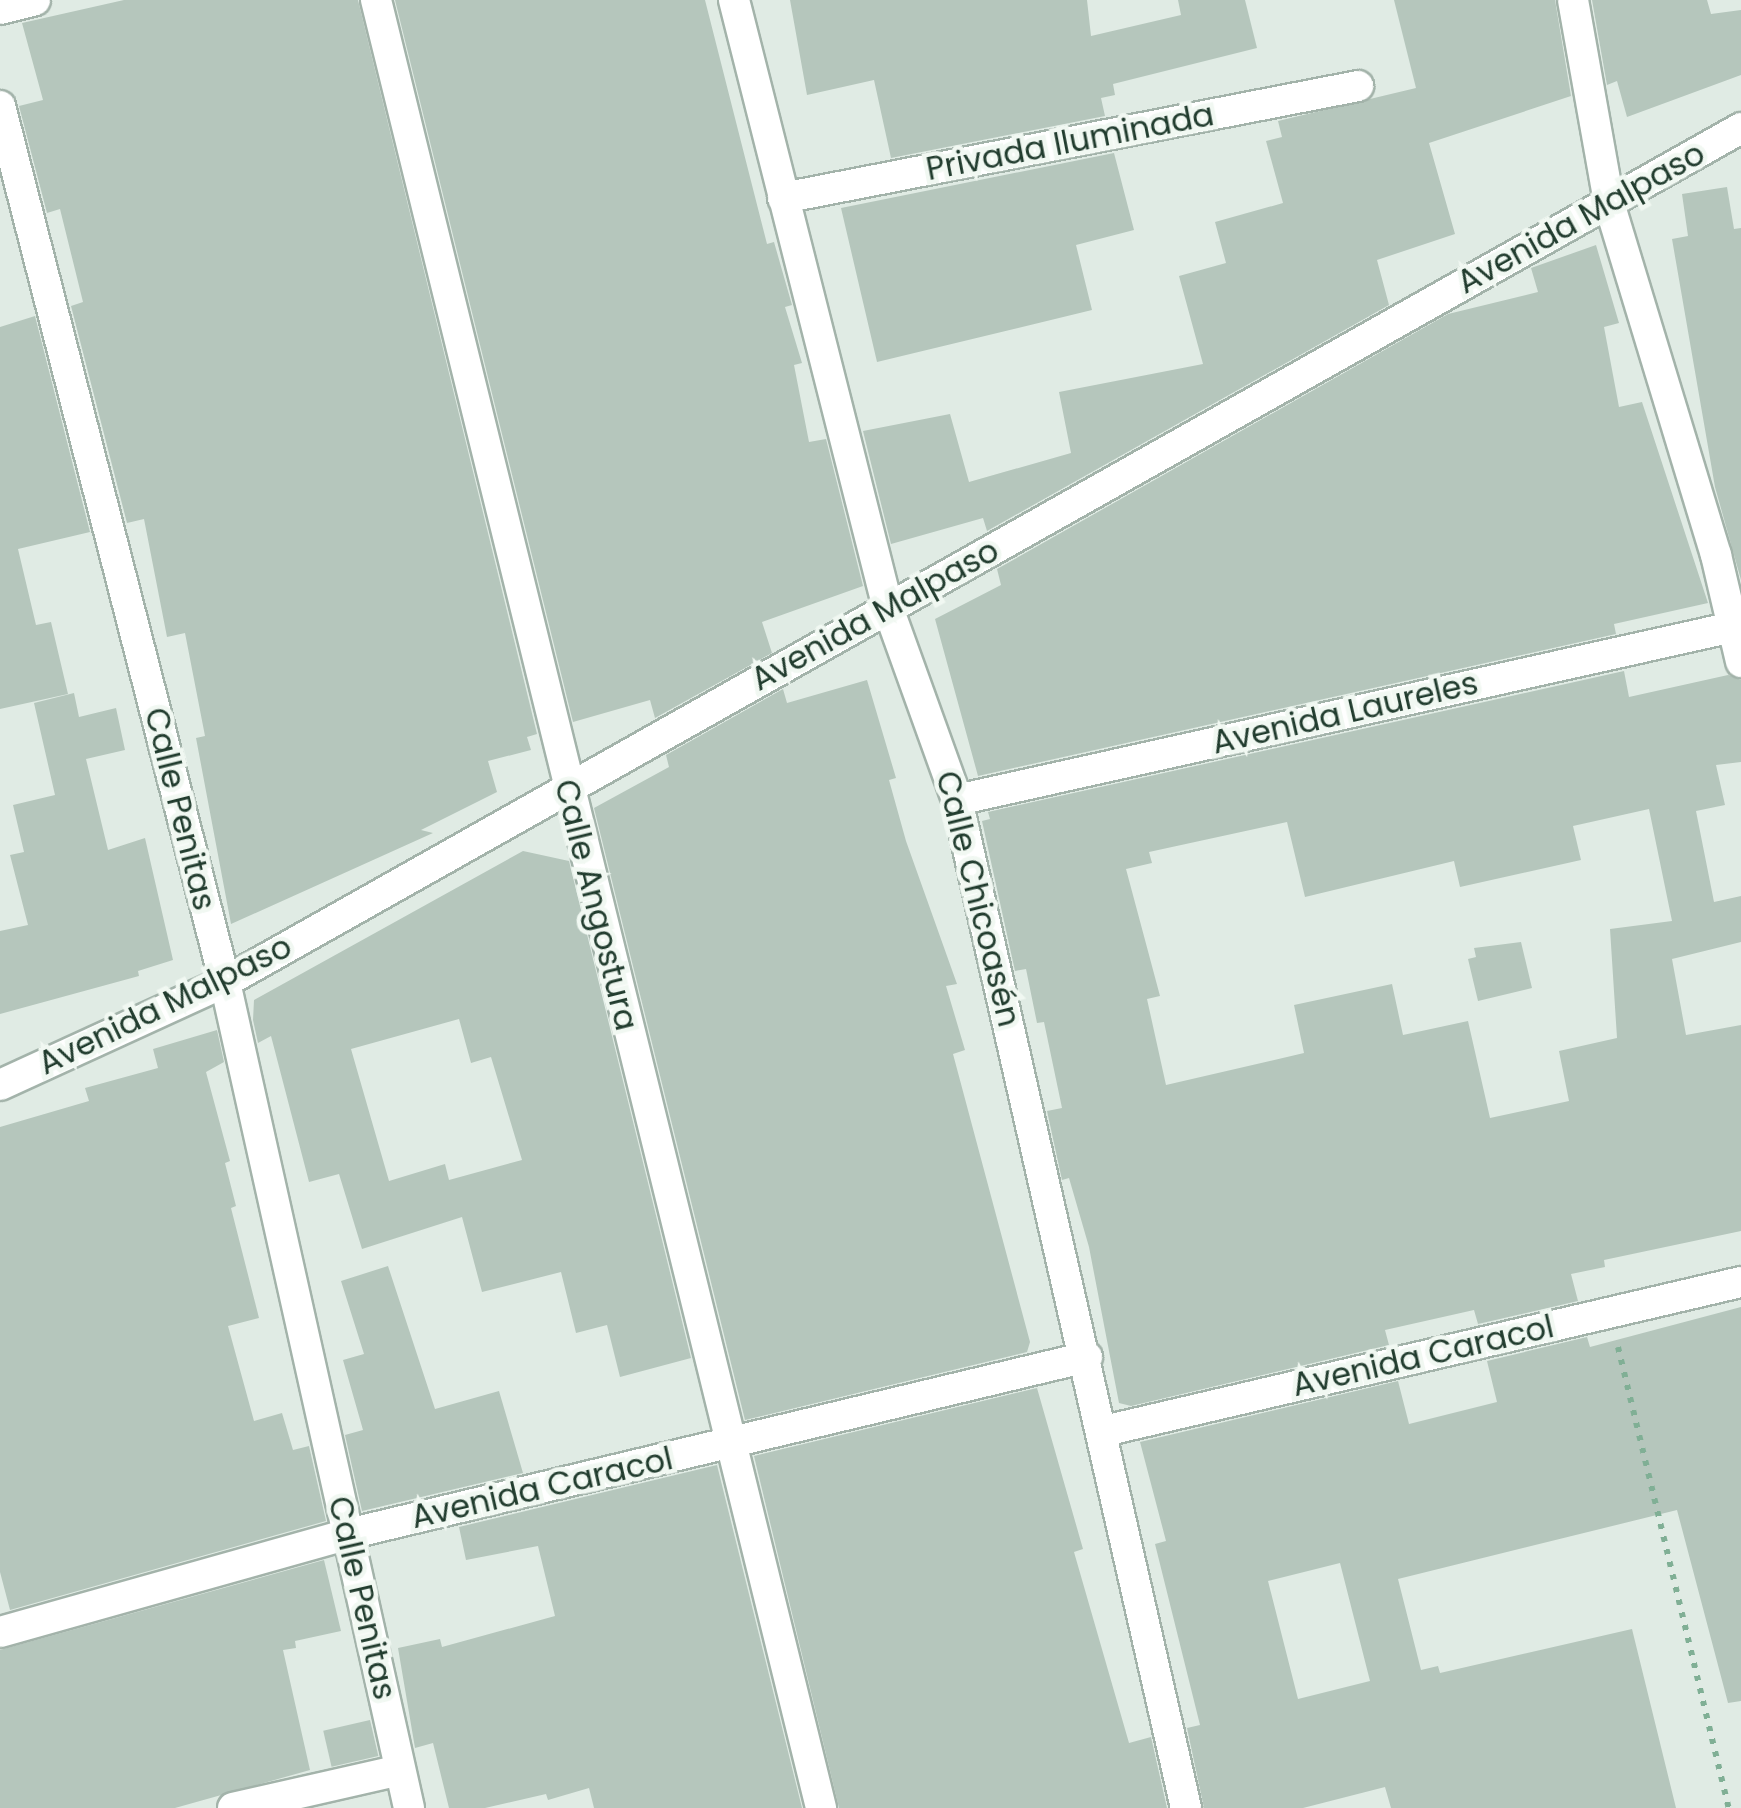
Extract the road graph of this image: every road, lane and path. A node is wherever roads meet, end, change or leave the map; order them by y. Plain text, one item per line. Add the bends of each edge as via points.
1 (35, 0) edge
2 (376, 0) edge
3 (734, 0) edge
4 (1573, 0) edge
5 (0, 9) edge
6 (1358, 86) dead end
7 (0, 106) edge
8 (1741, 128) edge
9 (783, 198) junction
10 (1609, 203) junction
11 (1728, 553) edge
12 (888, 608) junction
13 (1732, 627) junction
14 (1741, 662) edge
15 (566, 784) junction
16 (957, 800) junction
17 (225, 982) junction
18 (0, 1085) edge
19 (1741, 1282) edge
20 (1610, 1312) junction
21 (1087, 1357) junction
22 (1104, 1431) junction
23 (726, 1444) junction
24 (348, 1534) junction
25 (0, 1631) edge
26 (400, 1770) junction
27 (233, 1808) edge
28 (409, 1808) edge
29 (820, 1808) edge
30 (1186, 1808) edge
31 (1729, 1808) edge

1 - 5 street
2 - 15 street, Calle Angostura
3 - 9 street, Calle Chicoasén
4 - 10 street
6 - 9 street, Privada Iluminada
7 - 17 street, Calle Penitas
8 - 10 street, Avenida Malpaso
9 - 12 street, Calle Chicoasén
10 - 11 street
10 - 12 street, Avenida Malpaso
11 - 13 street
12 - 15 street, Avenida Malpaso
12 - 16 street, Calle Chicoasén
13 - 14 street
13 - 16 street, Avenida Laureles
15 - 17 street, Avenida Malpaso
15 - 23 street, Calle Angostura
16 - 21 street, Calle Chicoasén
17 - 18 street, Avenida Malpaso
17 - 24 street, Calle Penitas
19 - 20 street, Avenida Caracol
20 - 22 street, Avenida Caracol
20 - 31 path
21 - 22 street, Calle Chicoasén
21 - 23 street, Avenida Caracol
22 - 30 street, Calle Chicoasén
23 - 24 street, Avenida Caracol
23 - 29 street, Calle Angostura
24 - 25 street, Avenida Caracol
24 - 26 street, Calle Penitas
26 - 27 street
26 - 28 street, Calle Penitas

